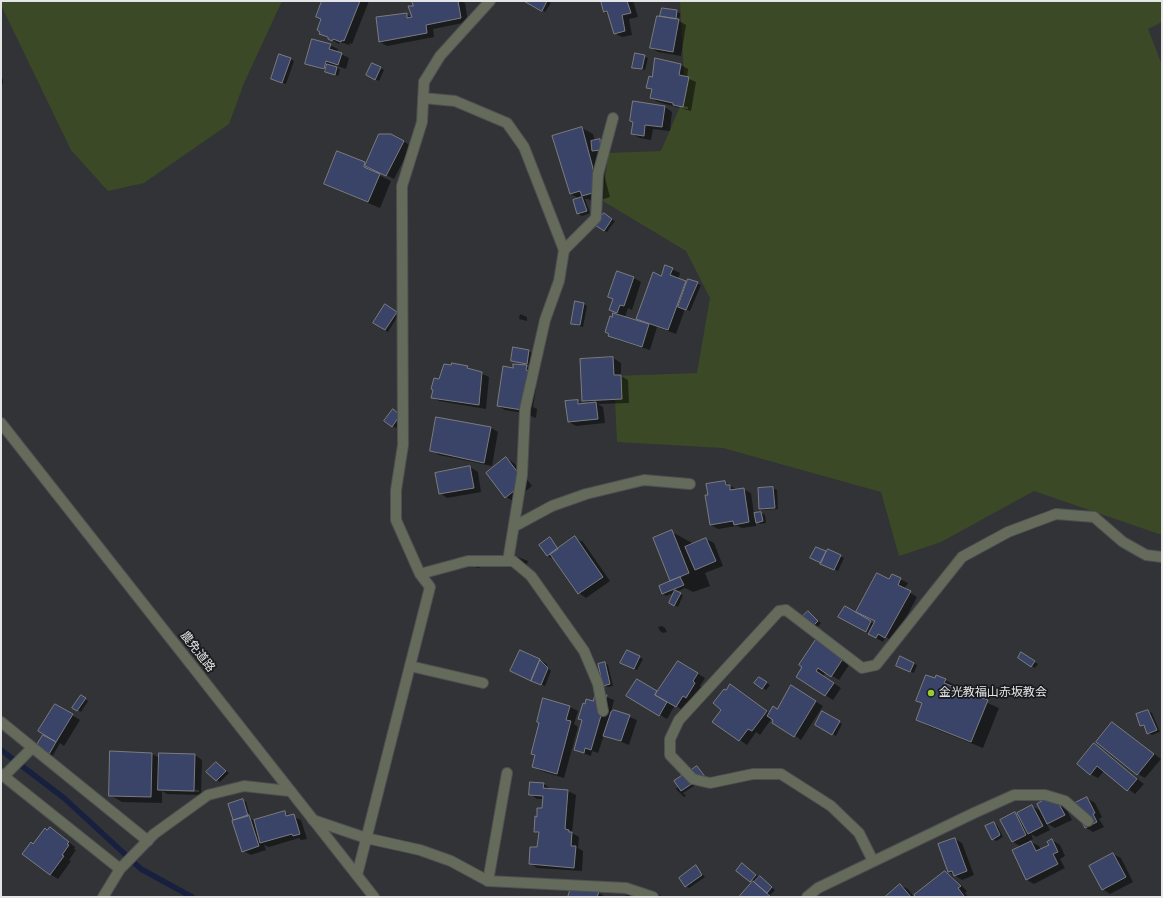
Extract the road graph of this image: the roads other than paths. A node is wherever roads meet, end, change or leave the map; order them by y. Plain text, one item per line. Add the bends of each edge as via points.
1 (490, 1) edge
2 (423, 98) junction
3 (613, 118) dead end
4 (564, 250) junction
5 (1, 423) edge
6 (690, 484) dead end
7 (515, 526) junction
8 (1162, 557) edge
9 (508, 561) junction
10 (420, 574) junction
11 (410, 666) junction
12 (483, 682) dead end
13 (603, 710) dead end
14 (1, 722) edge
15 (32, 748) junction
16 (507, 773) dead end
17 (2, 775) edge
18 (290, 791) junction
19 (313, 820) junction
20 (1088, 821) dead end
21 (366, 838) junction
22 (146, 843) junction
23 (873, 861) junction
24 (123, 866) junction
25 (357, 875) junction
26 (488, 881) junction
27 (103, 897) edge
28 (374, 897) edge
29 (653, 897) edge
30 (807, 897) edge

1 - 2 street via 440,56 424,82
2 - 4 street via 456,101 507,123 524,147
2 - 10 street via 422,122 402,186 403,445 396,490 396,520
3 - 4 street via 598,174 596,218
4 - 7 street via 559,281 545,320 525,408 522,475
5 - 18 street, 農免道路
6 - 7 street via 644,480 586,494 552,506
7 - 9 street
8 - 23 street via 1146,555 1123,542 1094,517 1056,514 1008,532 962,557 876,666 862,668 786,610 779,611 679,720 670,739 670,756 693,779 710,783 753,774 782,774 831,806 859,833
9 - 10 street via 468,561
9 - 13 street via 513,561 531,576 584,651 598,684
10 - 11 street via 430,587
11 - 12 street
11 - 21 street
14 - 15 street
15 - 17 street
15 - 22 street
16 - 26 street
17 - 24 street
18 - 19 street, 農免道路
18 - 22 street via 244,786 208,795 154,834
19 - 21 street
19 - 25 street, 農免道路
20 - 23 street via 1065,801 1045,795 1014,795
21 - 25 street
21 - 26 street via 420,850 451,861
22 - 24 street
23 - 30 street via 818,888
24 - 27 street
25 - 28 street, 農免道路
26 - 29 street via 626,888

